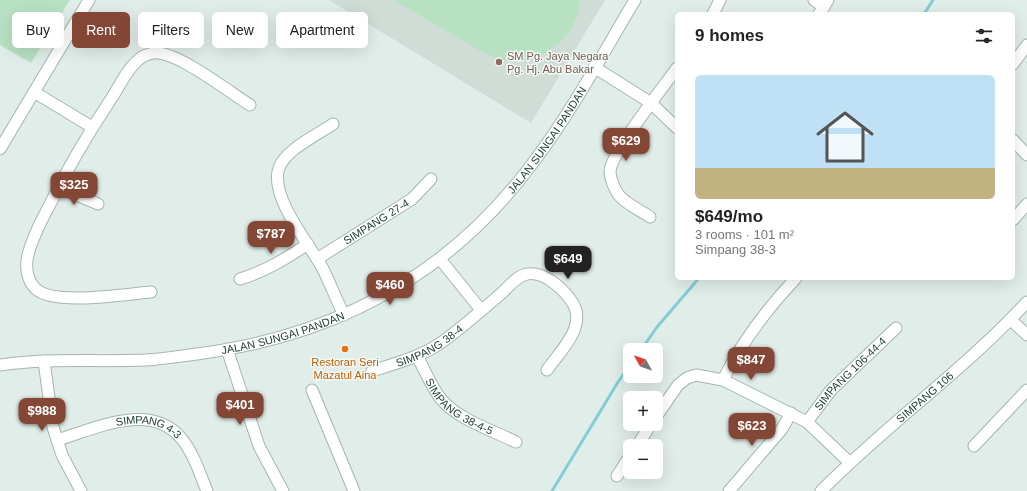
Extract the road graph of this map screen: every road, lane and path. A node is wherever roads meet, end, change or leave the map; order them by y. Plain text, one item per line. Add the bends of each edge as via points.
1 (89, 0) edge
2 (635, 0) edge
3 (720, 0) edge
4 (814, 0) edge
5 (824, 7) edge
6 (714, 12) edge
7 (1027, 45) edge
8 (1015, 61) edge
9 (594, 67) junction
10 (675, 71) edge
11 (34, 92) junction
12 (651, 103) junction
13 (250, 105) dead end
14 (333, 124) dead end
15 (675, 126) edge
16 (92, 127) junction
17 (1015, 142) edge
18 (0, 149) edge
19 (1027, 155) edge
20 (430, 179) dead end
21 (58, 186) junction
22 (98, 204) dead end
23 (1027, 204) edge
24 (650, 217) dead end
25 (1015, 218) edge
26 (308, 244) junction
27 (317, 258) junction
28 (440, 259) junction
29 (240, 278) dead end
30 (794, 280) edge
31 (151, 292) dead end
32 (1027, 302) edge
33 (481, 310) junction
34 (344, 315) junction
35 (1011, 320) junction
36 (896, 328) dead end
37 (1027, 335) edge
38 (227, 349) junction
39 (417, 356) junction
40 (44, 361) junction
41 (0, 365) edge
42 (547, 370) dead end
43 (372, 371) dead end
44 (723, 380) junction
45 (312, 390) dead end
46 (1027, 390) edge
47 (663, 407) edge
48 (791, 413) junction
49 (807, 422) junction
50 (57, 440) junction
51 (516, 442) dead end
52 (974, 446) dead end
53 (849, 462) junction
54 (623, 467) edge
55 (617, 476) dead end
56 (81, 491) edge
57 (207, 491) edge
58 (283, 491) edge
59 (354, 491) edge
60 (730, 491) edge
61 (821, 491) edge

1 - 11 street
2 - 9 street, JALAN SUNGAI PANDAN
3 - 6 street
4 - 5 street
7 - 8 street
9 - 12 street
9 - 28 street, JALAN SUNGAI PANDAN via 550,139 516,185 476,228
10 - 12 street
11 - 16 street
11 - 18 street
12 - 15 street
12 - 24 street via 616,156 610,171 617,193 622,199
13 - 16 street via 176,57 155,53 141,58 132,67
14 - 26 street via 294,150 278,168 281,197
16 - 21 street
17 - 19 street
20 - 27 street, SIMPANG 27-4 via 412,198
21 - 22 street
21 - 31 street via 27,256 28,275 35,288 50,296 70,298
23 - 25 street
26 - 27 street
26 - 29 street via 276,265 258,274
27 - 34 street
28 - 33 street
28 - 34 street, JALAN SUNGAI PANDAN via 385,296
30 - 44 street via 756,325
32 - 35 street, SIMPANG 106
33 - 39 street, SIMPANG 38-4 via 456,332
33 - 42 street, SIMPANG 38-4 via 517,279 527,274 540,275 562,290 574,304 577,324
34 - 38 street, JALAN SUNGAI PANDAN via 299,332
35 - 37 street
35 - 53 street, SIMPANG 106
36 - 49 street, SIMPANG 106-44-4 via 831,390
38 - 40 street, JALAN SUNGAI PANDAN via 147,360
38 - 58 street via 259,446
39 - 43 street, SIMPANG 38-4
39 - 51 street, SIMPANG 38-4-5 via 440,399 461,416
40 - 41 street, JALAN SUNGAI PANDAN
40 - 50 street via 50,414
44 - 47 street via 696,375 687,378 678,385
44 - 48 street
45 - 59 street
46 - 52 street
48 - 49 street
48 - 60 street via 782,429
49 - 53 street
50 - 56 street
50 - 57 street, SIMPANG 4-3 via 114,423 134,420 155,421 168,427 182,439
53 - 61 street, SIMPANG 106
54 - 55 street

